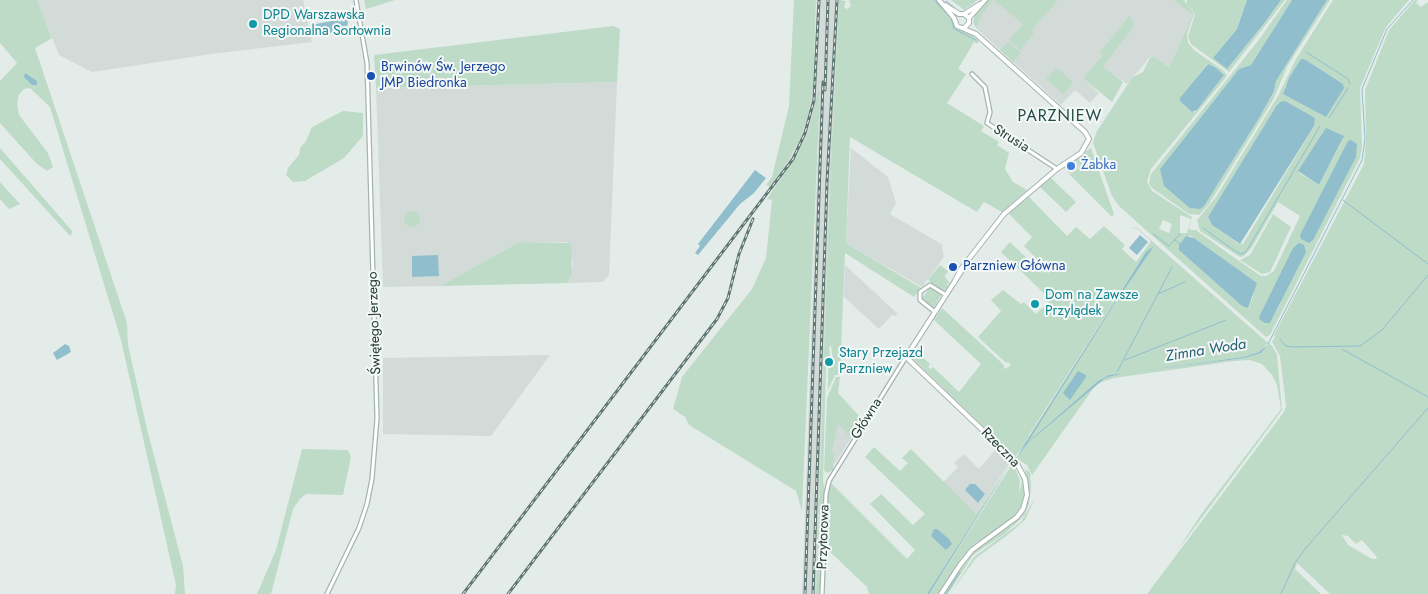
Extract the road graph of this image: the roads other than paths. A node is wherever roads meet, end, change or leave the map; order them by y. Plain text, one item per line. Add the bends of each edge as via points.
1 (356, 0) edge
2 (939, 0) edge
3 (984, 1) edge
4 (945, 5) junction
5 (959, 14) junction
6 (964, 14) junction
7 (954, 18) junction
8 (969, 21) junction
9 (964, 28) junction
10 (976, 34) junction
11 (972, 74) dead end
12 (1057, 169) junction
13 (946, 295) junction
14 (935, 312) junction
15 (906, 357) junction
16 (829, 480) joint
17 (327, 594) edge
18 (822, 594) edge
19 (941, 594) edge

1 - 17 street, Świętego Jerzego via 364,42 369,100 377,380 374,467 363,516
2 - 4 street
3 - 6 street
3 - 8 street
4 - 5 street
4 - 7 street
5 - 6 street
5 - 7 street
6 - 8 street
7 - 9 street via 957,26
8 - 9 street
8 - 10 street
9 - 10 street
10 - 12 street, Główna via 1089,138 1081,154
11 - 12 street, Strusia via 985,87 990,112 987,123
12 - 13 street, Główna via 1004,214
13 - 14 street, Główna
13 - 14 street via 929,285 920,292 920,300
14 - 15 street, Główna
15 - 16 street, Główna
15 - 19 street, Rzeczna via 1016,462 1027,487 1021,511 1011,523 972,550
16 - 18 street, Przytorowa

